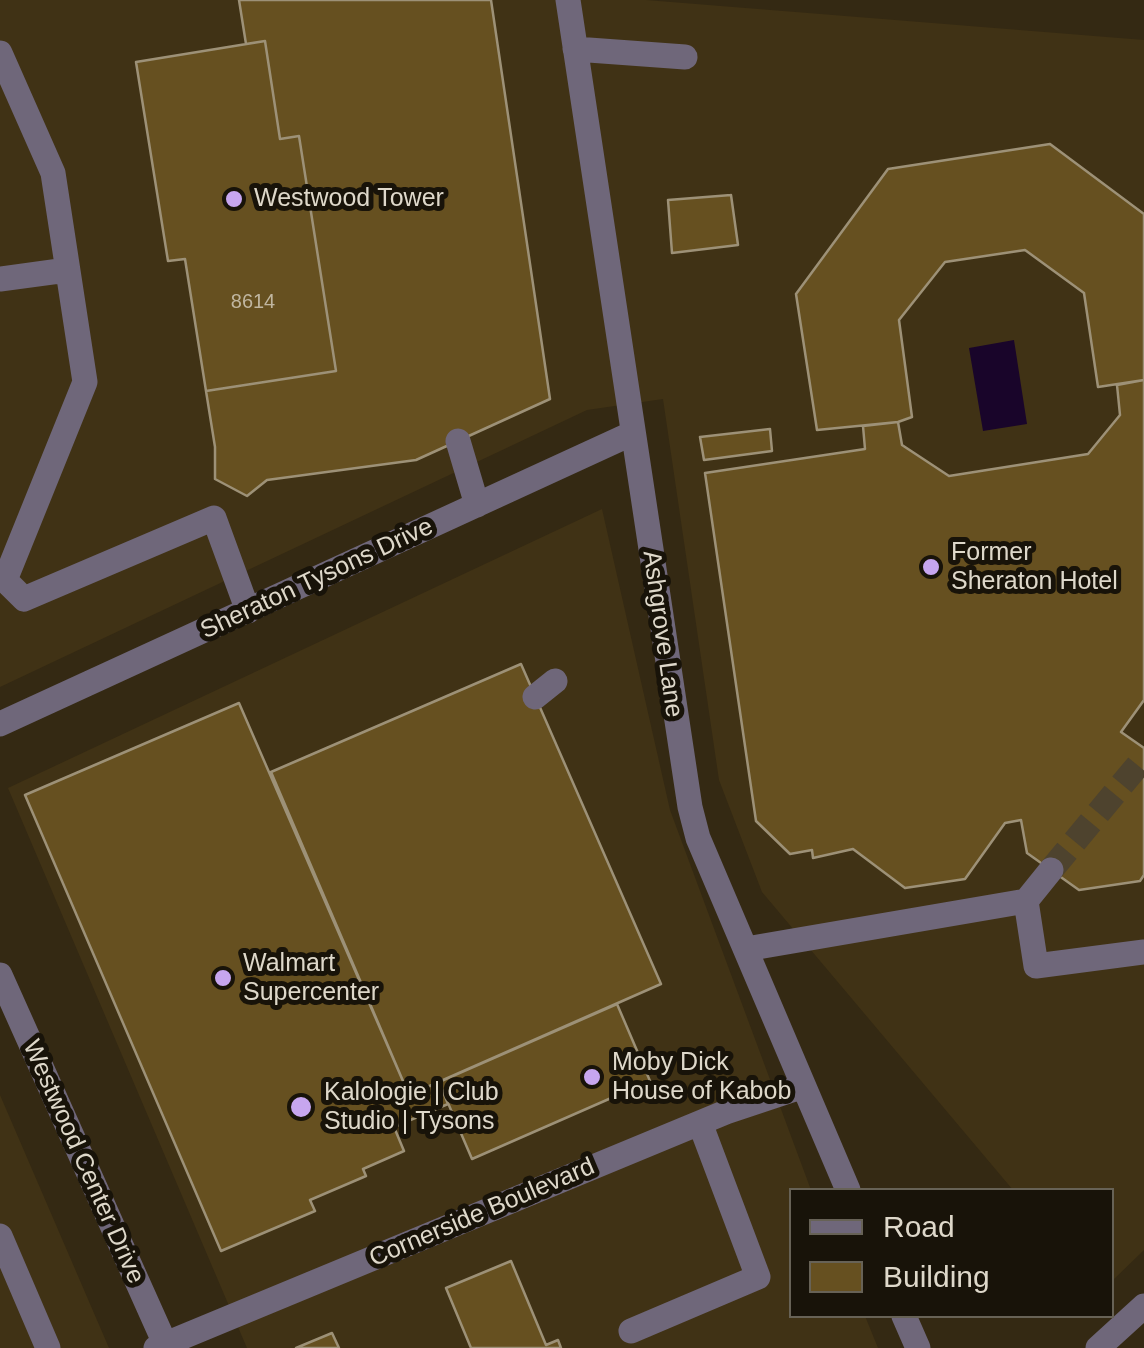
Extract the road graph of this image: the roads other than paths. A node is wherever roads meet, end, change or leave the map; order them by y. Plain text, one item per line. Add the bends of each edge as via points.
1 (568, 0) edge
2 (576, 50) junction
3 (0, 53) edge
4 (686, 58) dead end
5 (67, 270) junction
6 (0, 278) edge
7 (632, 432) junction
8 (458, 441) dead end
9 (477, 505) junction
10 (248, 612) junction
11 (0, 724) edge
12 (1051, 870) tunnel mouth
13 (1026, 902) junction
14 (746, 949) junction
15 (1144, 952) edge
16 (0, 975) edge
17 (801, 1087) junction
18 (700, 1123) junction
19 (847, 1188) edge
20 (0, 1236) edge
21 (1144, 1306) edge
22 (905, 1318) edge
23 (631, 1331) dead end
24 (163, 1347) edge
25 (48, 1348) edge
26 (918, 1348) edge
27 (1098, 1348) edge

1 - 2 street, Ashgrove Lane
2 - 4 street
2 - 7 street, Ashgrove Lane
3 - 5 street via 53,173
5 - 6 street
5 - 10 street via 85,382 6,580 24,600 214,518
7 - 9 street, Sheraton Tysons Drive
7 - 14 street, Ashgrove Lane via 690,808
8 - 9 street
9 - 10 street, Sheraton Tysons Drive
10 - 11 street, Sheraton Tysons Drive
12 - 13 street
13 - 14 street
13 - 15 street via 1036,966
14 - 17 street, Ashgrove Lane
16 - 24 street, Westwood Center Drive
17 - 18 street, Cornerside Boulevard
17 - 19 street, Ashgrove Lane
18 - 23 street via 758,1277
18 - 24 street, Cornerside Boulevard
20 - 25 street
21 - 27 street
22 - 26 street

